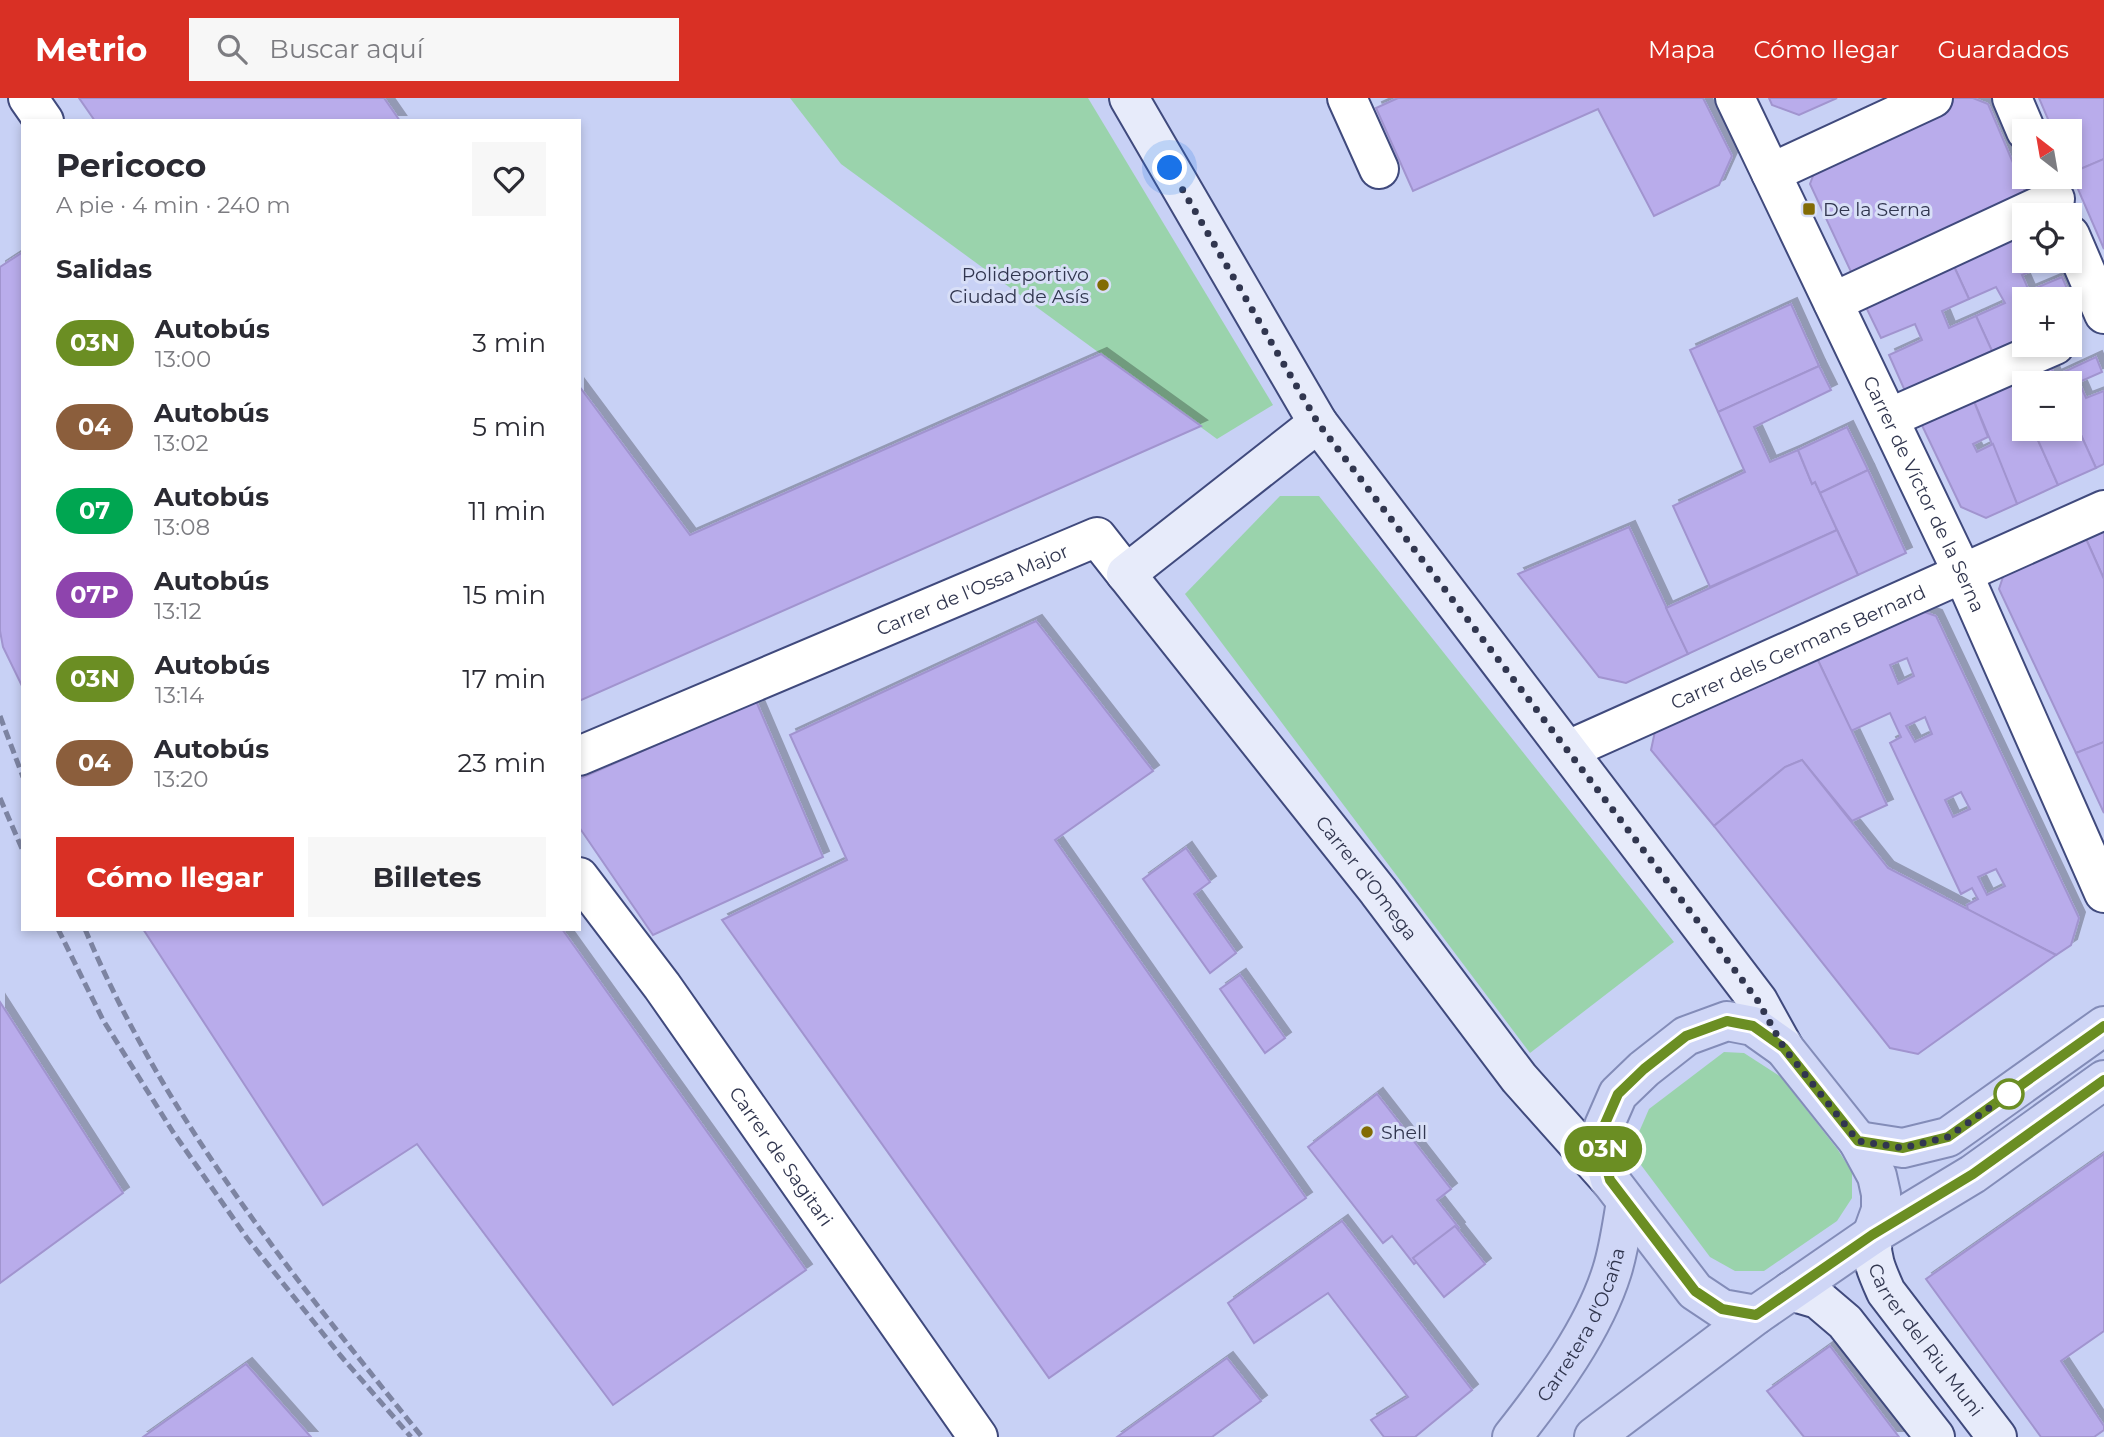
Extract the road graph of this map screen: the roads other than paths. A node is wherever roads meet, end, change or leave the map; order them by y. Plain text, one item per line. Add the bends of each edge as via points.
1 (28, 98) edge
2 (1129, 98) edge
3 (1347, 98) edge
4 (1735, 98) edge
5 (1933, 98) edge
6 (2012, 98) edge
7 (43, 119) edge
8 (2021, 119) edge
9 (1380, 169) dead end
10 (1771, 173) junction
11 (2054, 197) edge
12 (2082, 263) edge
13 (1833, 302) junction
14 (2104, 314) edge
15 (2104, 323) edge
16 (2082, 333) edge
17 (2028, 357) edge
18 (1889, 418) junction
19 (1318, 423) junction
20 (2104, 510) edge
21 (1963, 573) junction
22 (1126, 574) junction
23 (1568, 750) junction
24 (581, 755) edge
25 (581, 880) edge
26 (2104, 893) edge
27 (2104, 1026) edge
28 (1784, 1048) junction
29 (2104, 1080) edge
30 (1858, 1141) junction
31 (1618, 1191) junction
32 (1872, 1235) junction
33 (1790, 1291) junction
34 (1756, 1315) junction
35 (978, 1437) edge
36 (1513, 1437) edge
37 (1594, 1437) edge
38 (1935, 1437) edge
39 (1997, 1437) edge

1 - 7 street
2 - 19 street, Carrer d'Omega
3 - 9 street
4 - 10 street, Carrer de Víctor de la Serna
5 - 10 street
6 - 8 street
10 - 13 street, Carrer de Víctor de la Serna
11 - 13 street
12 - 14 street
13 - 18 street, Carrer de Víctor de la Serna
15 - 16 street
17 - 18 street
18 - 21 street, Carrer de Víctor de la Serna
19 - 22 street
19 - 23 street, Carrer d'Omega
20 - 21 street, Carrer dels Germans Bernard
21 - 23 street, Carrer dels Germans Bernard
21 - 26 street, Carrer de Víctor de la Serna
22 - 24 street, Carrer de l'Ossa Major via 1097,537
22 - 31 street, Carrer d'Omega via 1519,1077
23 - 28 street, Carrer d'Omega via 1758,1001
25 - 35 street, Carrer de Sagitari via 662,986
27 - 30 main road via 1948,1137 1903,1148
28 - 30 main road, Carrer d'Omega
28 - 31 main road, Carrer d'Omega via 1753,1026 1727,1021 1686,1036 1659,1056 1618,1094 1604,1126 1602,1151
29 - 32 main road via 1973,1174
30 - 32 main road, Carrer d'Omega via 1881,1194
31 - 34 main road, Carrer d'Omega via 1695,1291 1722,1309
31 - 36 main road, Carretera d'Ocaña via 1612,1271 1594,1314 1572,1355
32 - 33 main road
32 - 39 street, Carrer del Riu Muni via 1875,1269 1886,1292
33 - 34 main road
33 - 38 street via 1818,1299 1845,1322
34 - 37 main road

